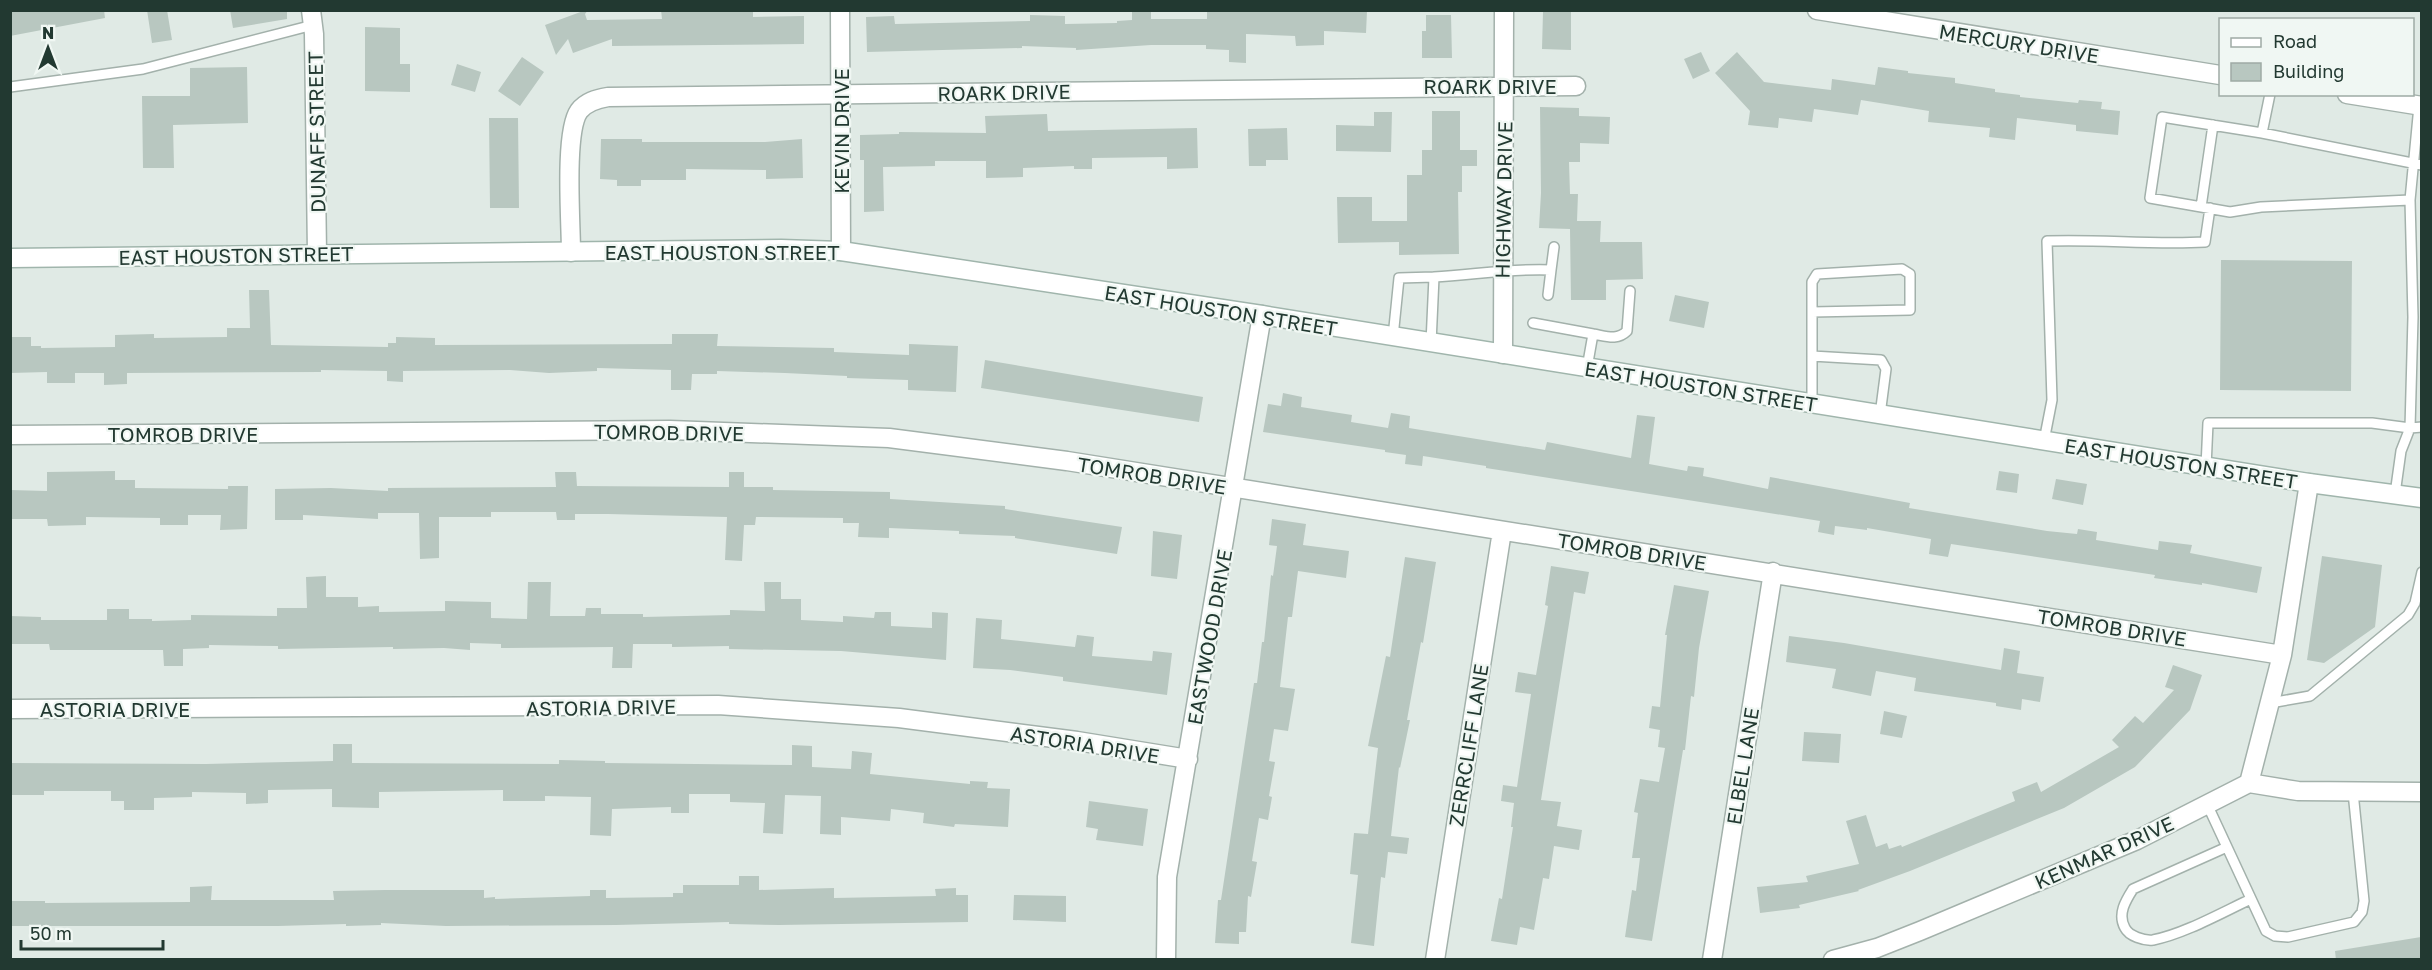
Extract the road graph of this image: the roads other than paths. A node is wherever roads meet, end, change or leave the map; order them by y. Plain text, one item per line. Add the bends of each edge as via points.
1 (840, 10) edge
2 (1504, 10) edge
3 (1817, 10) edge
4 (312, 18) edge
5 (2219, 75) edge
6 (1504, 85) junction
7 (1576, 86) dead end
8 (10, 87) edge
9 (841, 94) junction
10 (2270, 96) edge
11 (2359, 96) edge
12 (2420, 106) edge
13 (2213, 125) junction
14 (2262, 134) junction
15 (2417, 165) edge
16 (2410, 200) junction
17 (2206, 208) junction
18 (1554, 247) dead end
19 (841, 251) junction
20 (571, 252) junction
21 (317, 254) junction
22 (10, 258) edge
23 (1551, 270) junction
24 (1502, 273) junction
25 (1434, 277) junction
26 (2417, 283) edge
27 (1630, 291) dead end
28 (1548, 295) dead end
29 (1812, 312) junction
30 (1262, 315) junction
31 (1533, 323) dead end
32 (1593, 334) junction
33 (1393, 337) junction
34 (1431, 343) junction
35 (1503, 354) junction
36 (1812, 356) junction
37 (1587, 368) junction
38 (1812, 404) junction
39 (1880, 415) junction
40 (2421, 427) edge
41 (2410, 428) junction
42 (10, 435) edge
43 (2044, 441) junction
44 (2206, 466) junction
45 (2309, 483) junction
46 (1234, 488) junction
47 (2395, 494) junction
48 (2421, 498) edge
49 (1502, 531) junction
50 (1773, 572) junction
51 (2421, 572) edge
52 (2282, 655) junction
53 (2270, 704) junction
54 (10, 709) edge
55 (1188, 759) junction
56 (2249, 783) junction
57 (2353, 792) junction
58 (2421, 792) edge
59 (2207, 804) junction
60 (2227, 847) junction
61 (2251, 899) junction
62 (1166, 960) edge
63 (1435, 960) edge
64 (1712, 960) edge
65 (1833, 960) edge

1 - 9 street, KEVIN DRIVE
2 - 6 street, HIGHWAY DRIVE
3 - 5 street, MERCURY DRIVE
4 - 8 lane via 143,69
4 - 21 street, DUNAFF STREET
6 - 7 street, ROARK DRIVE
6 - 9 street, ROARK DRIVE
6 - 24 street, HIGHWAY DRIVE
9 - 19 street, KEVIN DRIVE
9 - 20 street, ROARK DRIVE via 608,97 586,104 574,122 571,145
10 - 14 lane
11 - 12 street
12 - 15 lane
13 - 14 lane
13 - 17 lane
13 - 17 lane via 2162,117 2150,198
14 - 15 lane
15 - 16 lane
16 - 17 lane via 2230,212
16 - 26 lane
17 - 43 lane via 2205,242 2047,241 2052,400
18 - 23 lane
19 - 20 street, EAST HOUSTON STREET
19 - 30 street, EAST HOUSTON STREET
20 - 21 street, EAST HOUSTON STREET
21 - 22 street, EAST HOUSTON STREET
23 - 24 lane via 1526,268
23 - 28 lane
24 - 25 lane
24 - 35 street, HIGHWAY DRIVE
25 - 33 lane via 1399,278
25 - 34 lane
26 - 41 lane
27 - 32 lane via 1627,332 1614,338
29 - 29 lane via 1812,282 1817,274 1902,269 1910,274 1910,310
29 - 36 lane
30 - 33 street, EAST HOUSTON STREET
30 - 46 street, EASTWOOD DRIVE
31 - 32 lane
32 - 37 lane
33 - 34 street, EAST HOUSTON STREET
34 - 35 street, EAST HOUSTON STREET
35 - 37 street, EAST HOUSTON STREET
36 - 38 lane
36 - 39 lane via 1881,360 1886,369
37 - 38 street, EAST HOUSTON STREET
38 - 39 street, EAST HOUSTON STREET
39 - 43 street, EAST HOUSTON STREET
40 - 41 lane
41 - 44 lane via 2372,423 2208,423
41 - 47 lane via 2401,451
42 - 46 street, TOMROB DRIVE via 670,430 889,438
43 - 44 street, EAST HOUSTON STREET
44 - 45 street, EAST HOUSTON STREET
45 - 47 street, EAST HOUSTON STREET
45 - 52 street
46 - 49 street, TOMROB DRIVE
46 - 55 street, EASTWOOD DRIVE
47 - 48 street, EAST HOUSTON STREET
49 - 50 street, TOMROB DRIVE
49 - 63 street, ZERRCLIFF LANE
50 - 52 street, TOMROB DRIVE
50 - 64 street, ELBEL LANE
51 - 53 lane via 2415,603 2408,615 2310,696
52 - 53 street
53 - 56 street
54 - 55 street, ASTORIA DRIVE via 718,705 899,718
55 - 62 street, EASTWOOD DRIVE via 1167,876
56 - 57 street via 2298,791
56 - 59 street, KENMAR DRIVE
57 - 58 street
57 - 61 lane via 2364,901 2354,922 2288,937 2276,936 2266,931
59 - 60 lane
59 - 65 street, KENMAR DRIVE via 2137,840 1931,927
60 - 61 lane
60 - 61 lane via 2133,889 2121,915 2125,928 2135,937 2151,940

